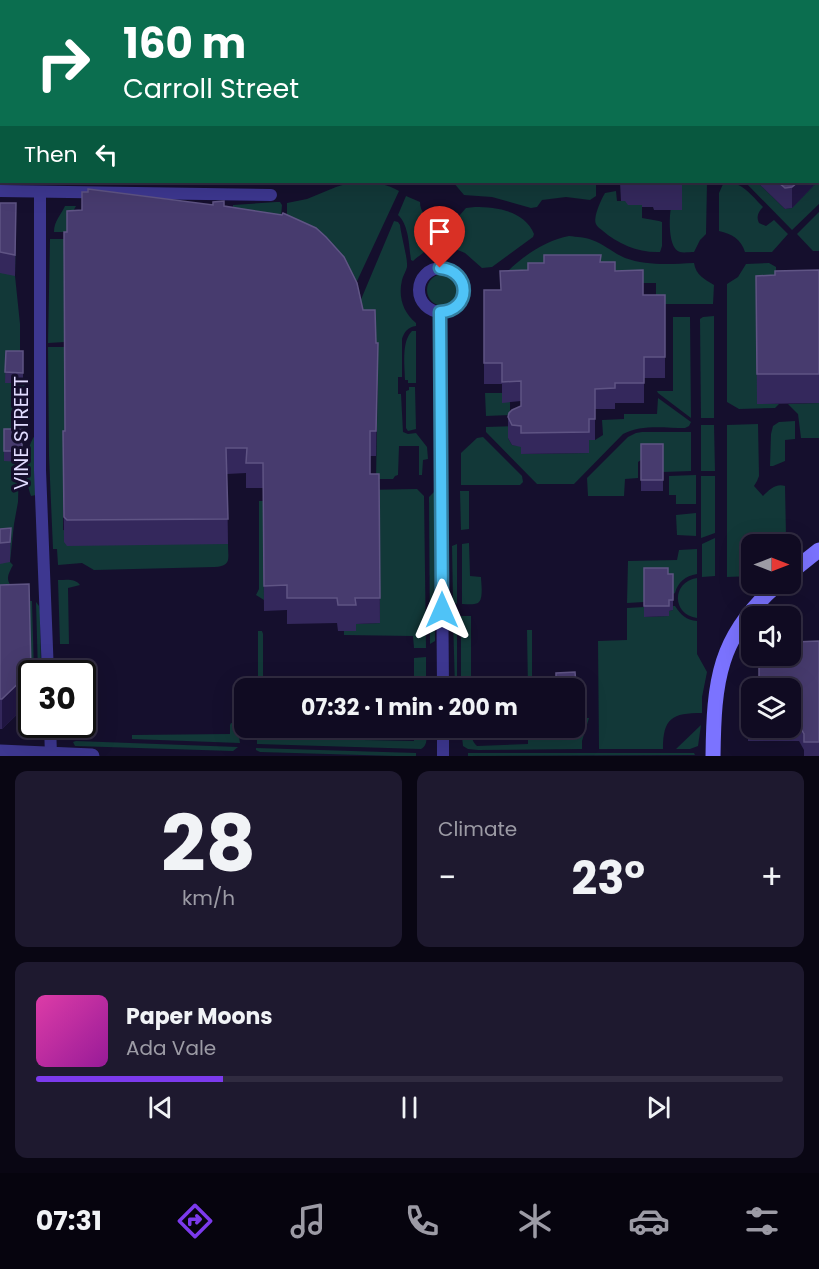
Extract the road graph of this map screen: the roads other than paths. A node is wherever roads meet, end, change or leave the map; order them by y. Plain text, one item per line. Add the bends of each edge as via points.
1 (0, 191) edge
2 (40, 192) junction
3 (271, 195) dead end
4 (440, 312) dead end
5 (819, 550) edge
6 (801, 564) edge
7 (768, 594) edge
8 (47, 660) edge
9 (443, 678) edge
10 (50, 738) edge
11 (442, 738) edge
12 (0, 752) edge
13 (51, 755) edge
14 (92, 756) edge
15 (443, 756) edge
16 (713, 756) edge

1 - 2 street
2 - 3 street
2 - 8 street, VINE STREET via 40,470
4 - 9 street
5 - 6 main road
7 - 16 main road via 746,617 721,666 714,706
10 - 13 street
11 - 15 street
12 - 13 street
13 - 14 street

